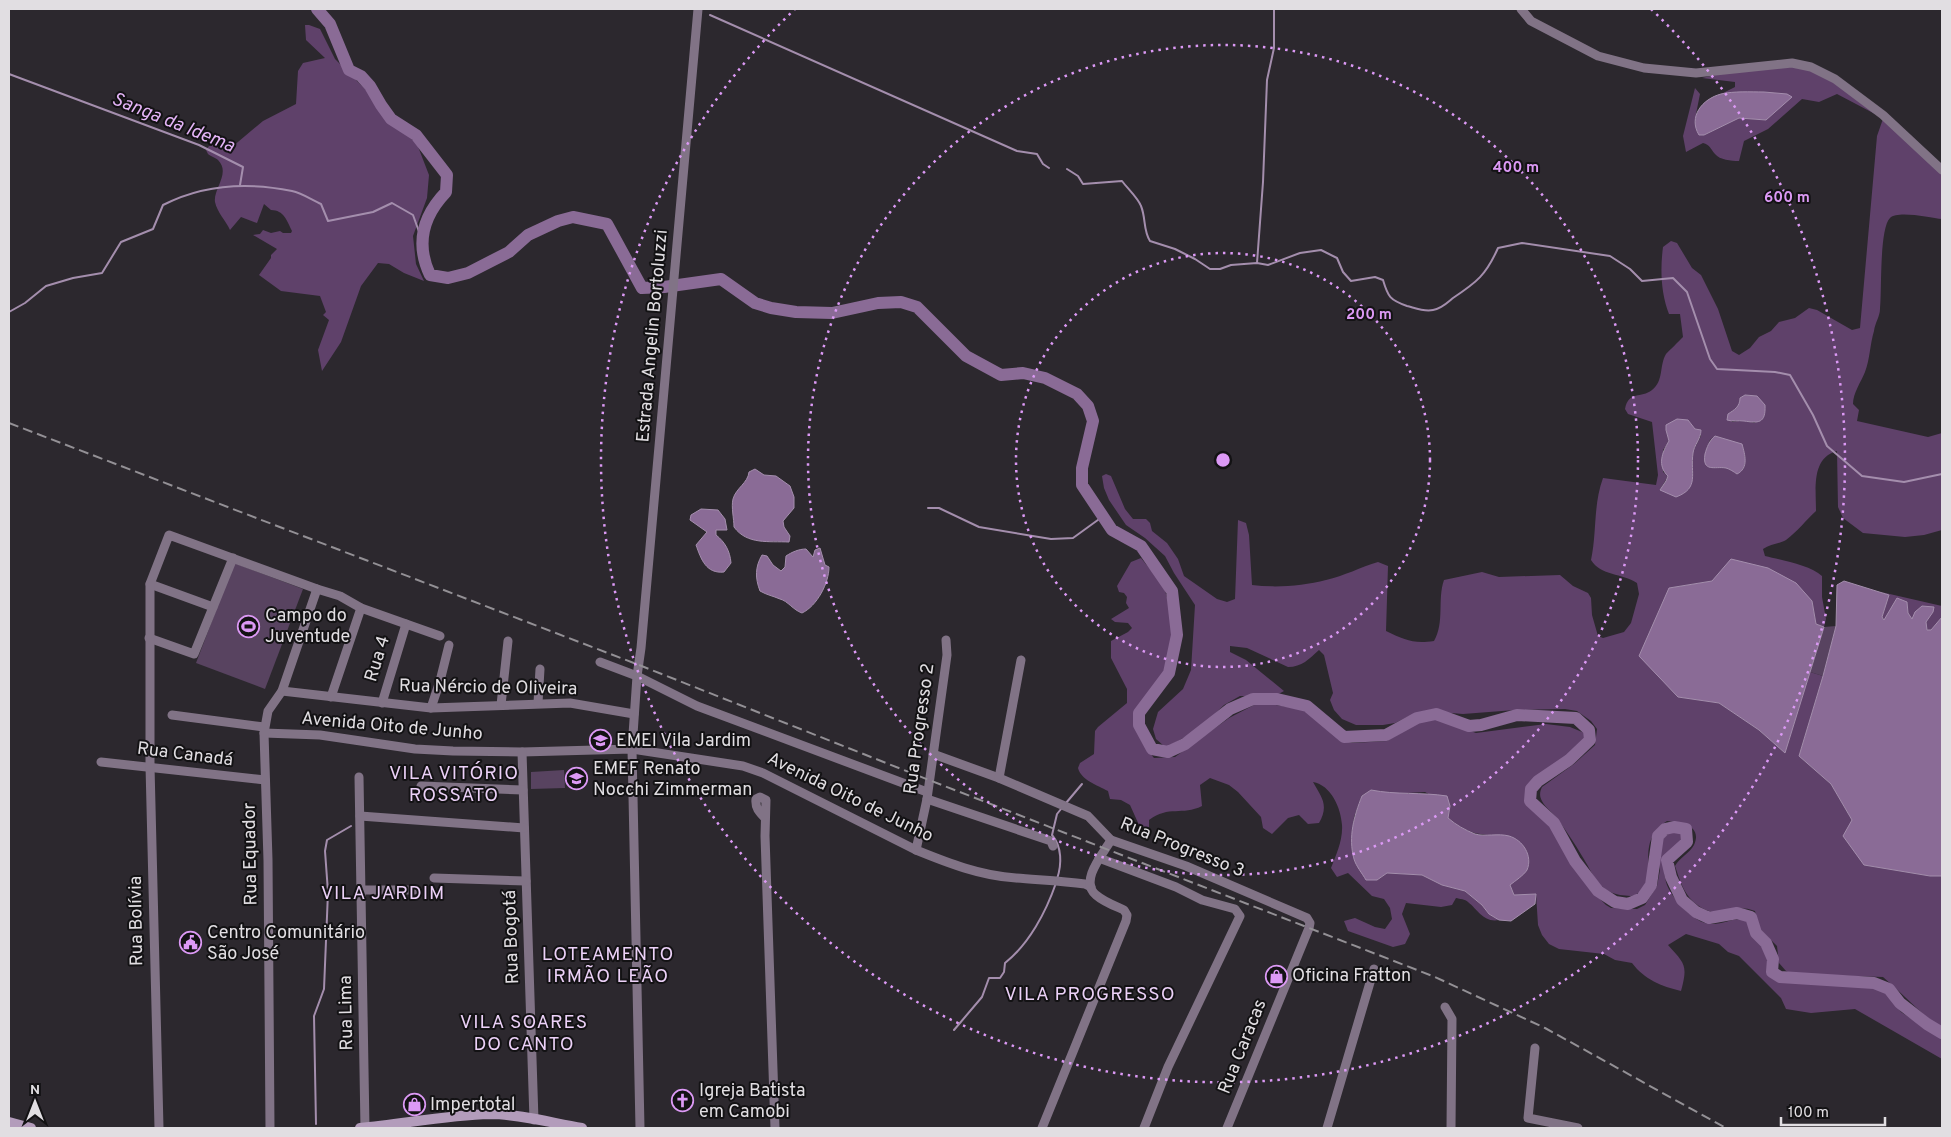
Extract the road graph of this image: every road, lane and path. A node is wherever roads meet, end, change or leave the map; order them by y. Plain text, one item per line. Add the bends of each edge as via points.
1 (698, 9) edge
2 (1522, 9) edge
3 (1942, 170) edge
4 (232, 558) junction
5 (150, 584) junction
6 (316, 589) junction
7 (213, 607) junction
8 (361, 608) junction
9 (406, 624) junction
10 (440, 636) dead end
11 (149, 638) junction
12 (946, 640) dead end
13 (508, 641) dead end
14 (449, 645) dead end
15 (1021, 660) dead end
16 (600, 662) dead end
17 (540, 670) dead end
18 (637, 676) junction
19 (282, 691) junction
20 (331, 697) junction
21 (382, 703) junction
22 (538, 703) junction
23 (501, 705) junction
24 (431, 708) junction
25 (634, 714) junction
26 (172, 715) dead end
27 (264, 730) junction
28 (632, 749) junction
29 (522, 752) junction
30 (933, 754) junction
31 (101, 762) dead end
32 (150, 766) junction
33 (359, 778) dead end
34 (999, 778) junction
35 (265, 780) junction
36 (421, 786) dead end
37 (523, 790) junction
38 (927, 796) junction
39 (360, 816) junction
40 (766, 818) dead end
41 (524, 828) junction
42 (1111, 840) junction
43 (1053, 846) dead end
44 (916, 850) junction
45 (1099, 858) junction
46 (434, 878) dead end
47 (526, 881) junction
48 (1091, 887) junction
49 (362, 890) junction
50 (414, 890) dead end
51 (1310, 923) joint
52 (1374, 969) dead end
53 (1445, 1007) dead end
54 (1535, 1048) dead end
55 (534, 1120) junction
56 (11, 1124) edge
57 (31, 1128) edge
58 (159, 1128) edge
59 (270, 1128) edge
60 (362, 1128) edge
61 (582, 1128) edge
62 (640, 1128) edge
63 (775, 1128) edge
64 (1042, 1128) edge
65 (1144, 1128) edge
66 (1227, 1128) edge
67 (1326, 1128) edge
68 (1451, 1128) edge
69 (1578, 1128) edge

1 - 18 street, Estrada Angelin Bortoluzzi
2 - 3 street via 1531,21 1598,56 1644,68 1696,72 1792,63 1810,67 1835,78 1883,115
4 - 5 street via 169,535
4 - 6 street
4 - 7 street
5 - 7 street
5 - 11 street, Rua Bolívia
6 - 8 street via 340,596
6 - 19 street, Rua Equador
7 - 11 street via 194,654
8 - 9 street
8 - 20 street
9 - 10 street
9 - 21 street, Rua 4
11 - 32 street, Rua Bolívia
12 - 30 street, Rua Progresso 2 via 947,655
13 - 23 street
14 - 24 street
15 - 34 street
16 - 18 street, Avenida Oito de Junho
17 - 22 street
18 - 25 street, Estrada Angelin Bortoluzzi
18 - 38 street, Avenida Oito de Junho via 696,706 803,744
19 - 20 street, Rua Nércio de Oliveira
19 - 27 street, Rua Equador via 268,712
20 - 21 street, Rua Nércio de Oliveira
21 - 24 street, Rua Nércio de Oliveira
22 - 23 street, Rua Nércio de Oliveira
22 - 25 street, Rua Nércio de Oliveira via 570,703
23 - 24 street, Rua Nércio de Oliveira
25 - 28 street, Estrada Angelin Bortoluzzi
26 - 27 street, Avenida Oito de Junho
27 - 29 street, Avenida Oito de Junho via 415,749
27 - 35 street, Rua Equador
28 - 29 street, Avenida Oito de Junho
28 - 44 street, Avenida Oito de Junho via 743,766 763,773
28 - 62 street, Estrada Angelin Bortoluzzi
29 - 37 street, Rua Bogotá
30 - 34 street, Rua Progresso 3
30 - 38 street, Rua Progresso 2
31 - 32 street, Rua Canadá
32 - 35 street, Rua Canadá
32 - 58 street, Rua Bolívia
33 - 39 street, Rua Lima
34 - 42 street, Rua Progresso 3 via 1088,816
35 - 59 street, Rua Equador
36 - 37 street
37 - 41 street, Rua Bogotá
38 - 43 street, Avenida Oito de Junho via 1051,841
38 - 44 street, Rua Progresso 2
39 - 41 street
39 - 49 street, Rua Lima
40 - 63 street
41 - 47 street, Rua Bogotá
42 - 45 street
42 - 51 street, Rua Progresso 3 via 1186,866 1303,914
44 - 48 street, Avenida Oito de Junho via 988,874
45 - 48 street via 1091,872
45 - 65 street via 1176,886 1202,900 1235,909 1240,916 1168,1067
46 - 47 street
47 - 55 street, Rua Bogotá
48 - 64 street via 1094,894 1124,910 1126,920
49 - 50 street
49 - 60 street, Rua Lima
51 - 66 street, Rua Caracas
52 - 67 street
53 - 68 street via 1452,1019
54 - 69 street via 1528,1118
55 - 60 main road via 491,1114
55 - 61 main road
56 - 57 main road

